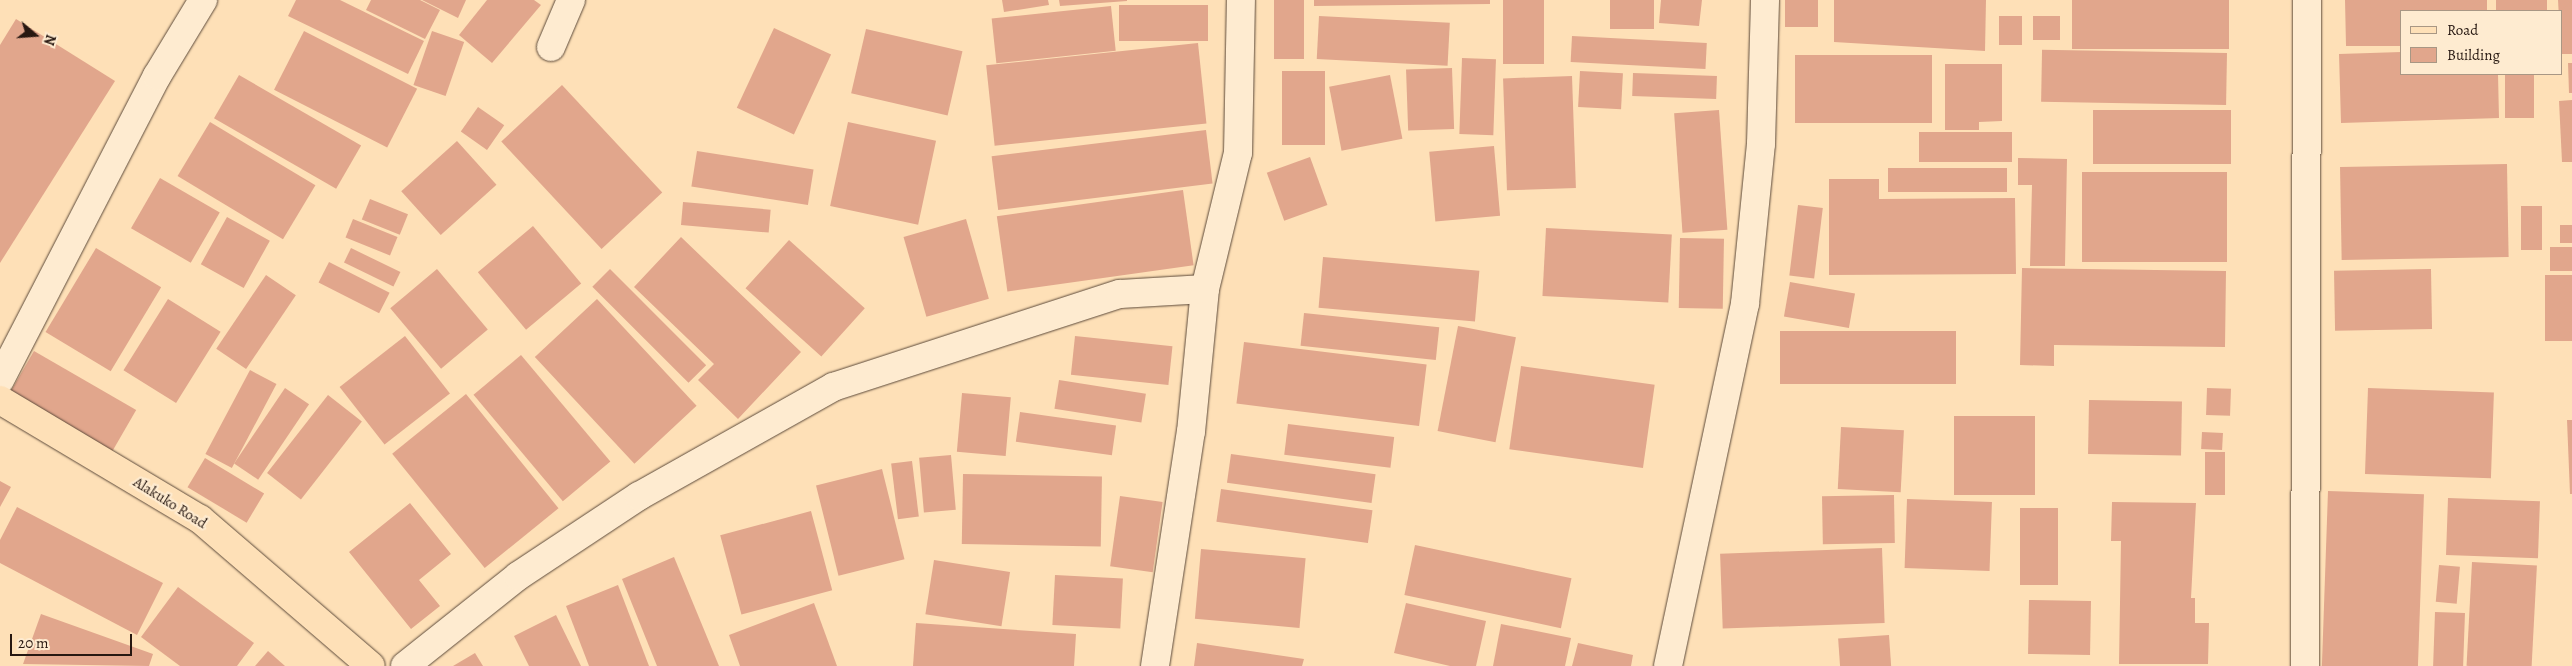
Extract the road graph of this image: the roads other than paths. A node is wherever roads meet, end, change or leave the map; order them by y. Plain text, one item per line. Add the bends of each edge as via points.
1 (202, 0) edge
2 (571, 0) edge
3 (1242, 0) edge
4 (1765, 0) edge
5 (2307, 0) edge
6 (551, 47) dead end
7 (1205, 289) junction
8 (0, 380) edge
9 (0, 400) edge
10 (370, 666) edge
11 (405, 666) edge
12 (1155, 666) edge
13 (1668, 666) edge
14 (2305, 666) edge

1 - 8 street via 157,76
2 - 6 street
3 - 7 street via 1238,153
4 - 13 street via 1761,144 1745,304
5 - 14 street
7 - 11 street via 1120,294 833,387 639,496 518,576
7 - 12 street via 1191,432
9 - 10 main road, Alakuko Road via 200,519

